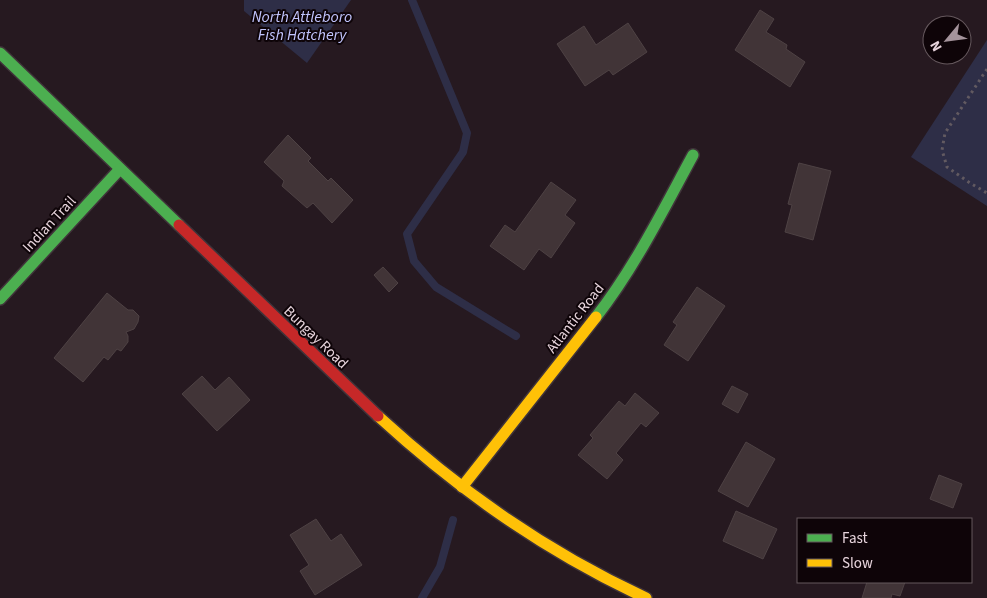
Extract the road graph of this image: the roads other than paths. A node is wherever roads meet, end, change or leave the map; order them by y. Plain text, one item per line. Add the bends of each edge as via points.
1 (0, 53) edge
2 (693, 155) dead end
3 (120, 169) junction
4 (0, 299) edge
5 (462, 487) junction
6 (646, 598) edge

1 - 3 street, Bungay Road
2 - 5 street, Atlantic Road via 619,285
3 - 4 street, Indian Trail
3 - 5 street, Bungay Road via 334,375
5 - 6 street, Bungay Road via 532,537

